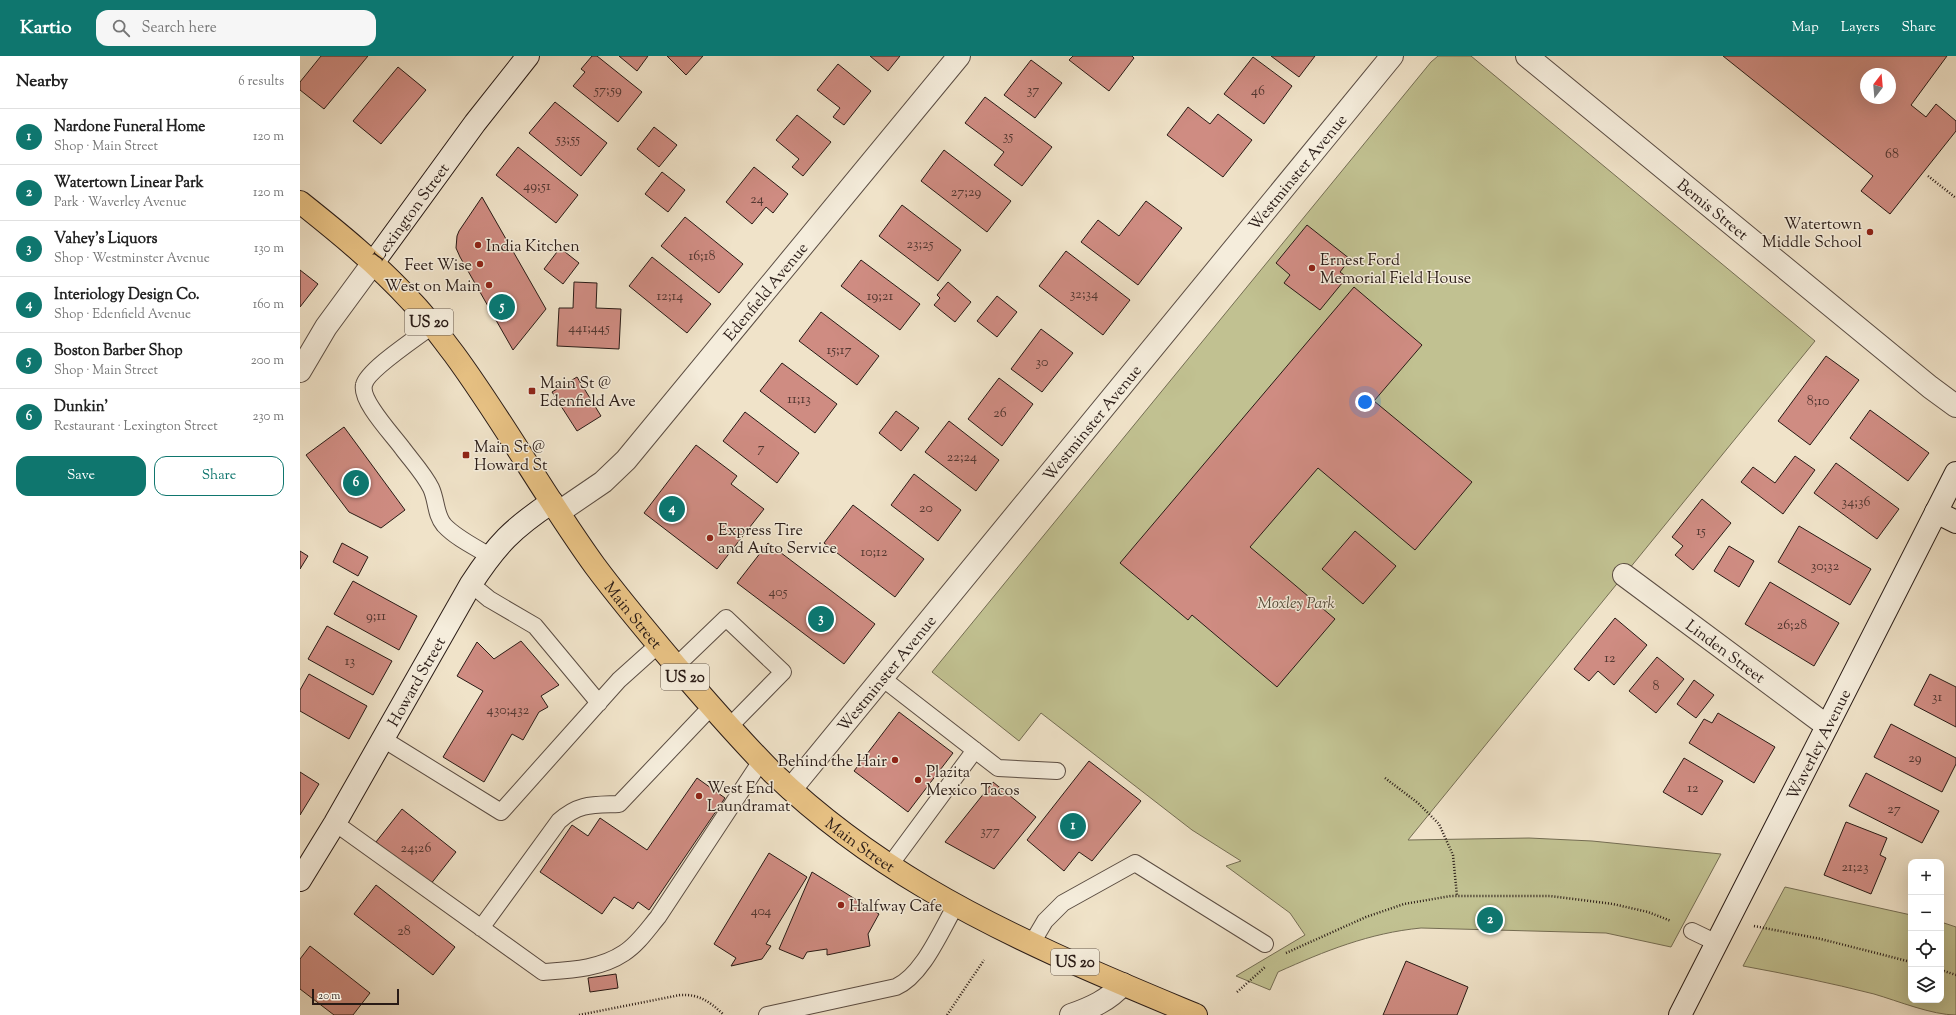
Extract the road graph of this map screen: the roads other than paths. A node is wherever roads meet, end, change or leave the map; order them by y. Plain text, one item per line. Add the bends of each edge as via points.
1 (528, 56) edge
2 (959, 56) edge
3 (1392, 56) edge
4 (1527, 56) edge
5 (300, 202) edge
6 (372, 263) junction
7 (432, 326) junction
8 (300, 371) edge
9 (1956, 406) edge
10 (1956, 473) edge
11 (556, 507) junction
12 (1936, 512) junction
13 (1956, 522) edge
14 (490, 556) junction
15 (1624, 575) dead end
16 (471, 584) junction
17 (658, 646) junction
18 (676, 666) junction
19 (882, 678) junction
20 (599, 703) junction
21 (711, 707) junction
22 (1827, 726) junction
23 (729, 727) junction
24 (383, 739) junction
25 (975, 750) junction
26 (761, 760) junction
27 (1057, 770) dead end
28 (791, 789) junction
29 (335, 823) junction
30 (890, 865) junction
31 (300, 880) edge
32 (956, 905) junction
33 (481, 928) junction
34 (1692, 931) road end
35 (1032, 943) junction
36 (1717, 943) junction
37 (1265, 944) dead end
38 (1123, 984) junction
39 (767, 1015) edge
40 (1071, 1015) edge
41 (1196, 1015) edge
42 (1680, 1015) edge

1 - 6 street, Lexington Street via 475,123
2 - 11 street, Edenfield Avenue via 626,460 603,482
3 - 19 street, Westminster Avenue
4 - 9 street, Bemis Street
5 - 6 main road, Main Street / US 20
6 - 7 main road, Main Street / US 20 via 411,300
6 - 8 street, Lexington Street via 326,327
7 - 11 main road, Main Street / US 20 via 477,387
7 - 14 lane via 377,367 365,381 364,394 427,480 435,498 438,517 444,525
10 - 12 street, Waverley Avenue
11 - 14 street, Howard Street via 516,528
11 - 17 main road, Main Street / US 20 via 595,564
12 - 13 street
12 - 22 street, Waverley Avenue
14 - 16 street, Howard Street
15 - 22 street, Linden Street
16 - 20 lane via 490,599 535,626
16 - 24 street, Howard Street
17 - 18 main road, Main Street / US 20
17 - 20 lane via 619,680
18 - 21 main road, Main Street / US 20
18 - 23 lane via 726,618 783,672
19 - 25 lane
19 - 28 street, Westminster Avenue
20 - 24 lane via 501,812
21 - 23 main road, Main Street / US 20
21 - 33 lane via 619,804 582,807 571,811 559,821
22 - 36 street, Waverley Avenue
23 - 26 main road, Main Street / US 20
24 - 29 street, Howard Street
25 - 27 lane via 998,768
25 - 30 lane
26 - 28 main road, Main Street / US 20
26 - 33 lane via 658,917 625,952 609,961 584,969 543,972
28 - 30 main road, Main Street / US 20 via 834,825
29 - 31 street, Howard Street
29 - 33 lane
30 - 32 main road, Main Street / US 20
32 - 35 main road, Main Street / US 20
32 - 39 lane via 919,968 905,983
34 - 36 lane
35 - 37 lane via 1045,921 1062,903 1135,863
35 - 38 main road, Main Street / US 20
36 - 42 street, Waverley Avenue
38 - 40 street via 1105,1000
38 - 41 main road, Main Street / US 20

